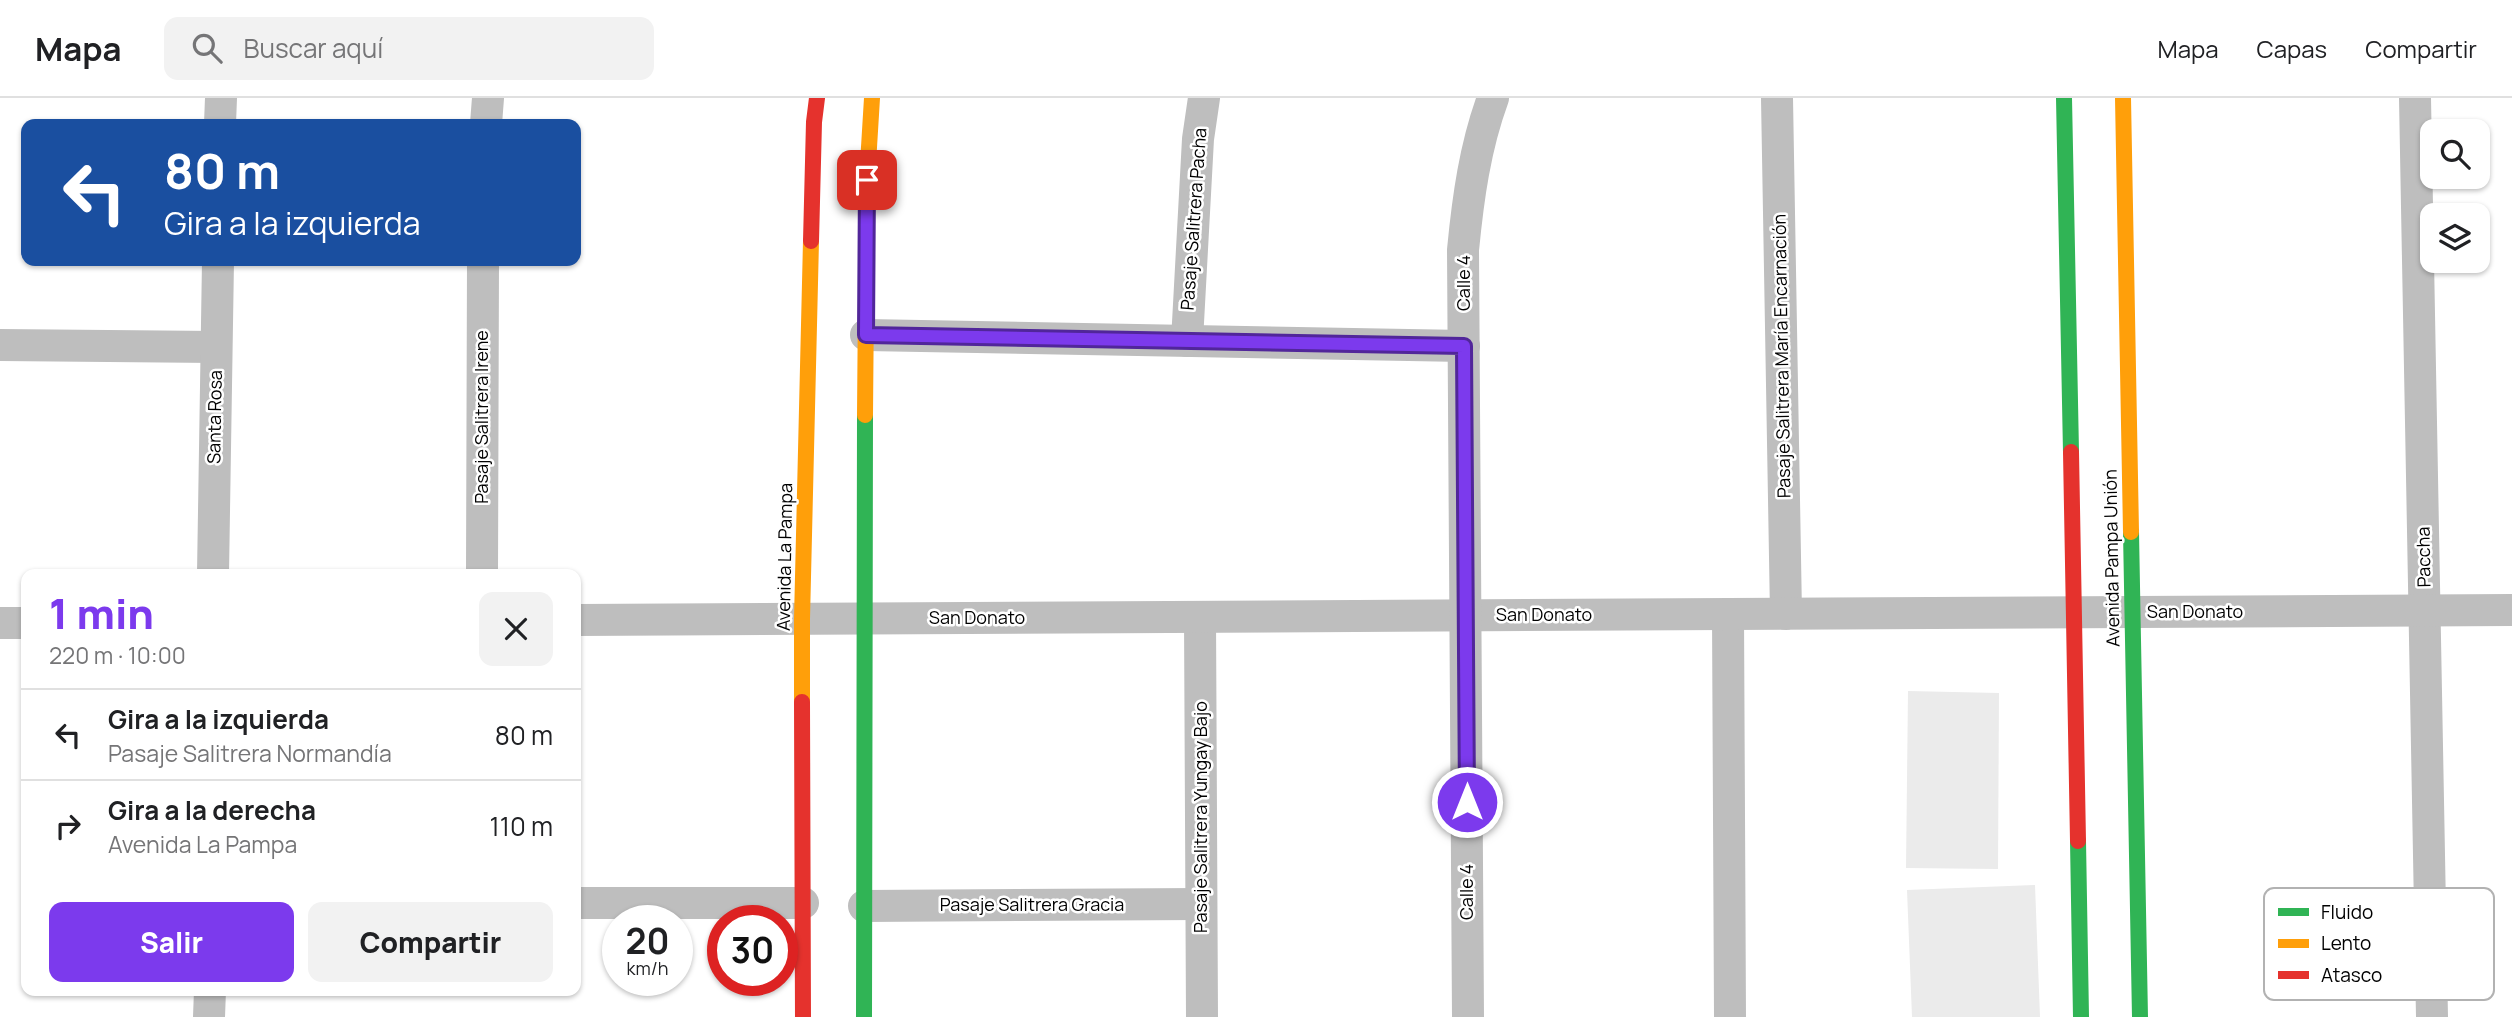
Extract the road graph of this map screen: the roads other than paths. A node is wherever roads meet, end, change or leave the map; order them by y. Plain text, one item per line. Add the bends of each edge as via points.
1 (221, 98) edge
2 (488, 98) edge
3 (817, 98) edge
4 (872, 98) edge
5 (1493, 98) edge
6 (1777, 98) edge
7 (2064, 98) edge
8 (2123, 98) edge
9 (2415, 98) edge
10 (1201, 99) edge
11 (220, 119) edge
12 (486, 119) edge
13 (218, 266) edge
14 (483, 266) edge
15 (866, 335) junction
16 (1187, 341) junction
17 (0, 345) edge
18 (1464, 346) junction
19 (216, 347) junction
20 (213, 569) edge
21 (482, 569) edge
22 (2512, 610) edge
23 (2425, 611) junction
24 (2074, 612) junction
25 (2132, 612) junction
26 (1728, 614) junction
27 (1786, 614) junction
28 (1466, 616) junction
29 (1200, 617) junction
30 (802, 619) junction
31 (863, 619) junction
32 (581, 620) edge
33 (0, 623) edge
34 (21, 623) edge
35 (2430, 888) edge
36 (803, 902) junction
37 (581, 903) edge
38 (1201, 904) junction
39 (864, 906) junction
40 (210, 996) edge
41 (209, 1017) edge
42 (803, 1017) edge
43 (864, 1017) edge
44 (1202, 1017) edge
45 (1468, 1017) edge
46 (1730, 1017) edge
47 (2081, 1017) edge
48 (2140, 1017) edge

1 - 11 street
2 - 12 street
3 - 30 street, Avenida La Pampa
4 - 15 street
5 - 18 street, Calle 4 via 1468,201 1463,250
6 - 27 street, Pasaje Salitrera María Encarnación
7 - 24 street
8 - 25 street, Avenida Pampa Unión
9 - 23 street, Paccha
10 - 16 street, Pasaje Salitrera Pacha
13 - 19 street, Santa Rosa
14 - 21 street, Pasaje Salitrera Irene
15 - 16 street
15 - 31 street
16 - 18 street
17 - 19 street
18 - 28 street, Calle 4
19 - 20 street, Santa Rosa
22 - 23 street, San Donato
23 - 25 street, San Donato
23 - 35 street, Paccha
24 - 25 street, San Donato
24 - 27 street, San Donato
24 - 47 street
25 - 48 street, Avenida Pampa Unión
26 - 27 street, San Donato
26 - 28 street, San Donato
26 - 46 street
28 - 29 street, San Donato
28 - 45 street, Calle 4
29 - 31 street, San Donato
29 - 38 street, Pasaje Salitrera Yungay Bajo
30 - 31 street, San Donato
30 - 32 street, San Donato
30 - 36 street, Avenida La Pampa
31 - 39 street
33 - 34 street
36 - 37 street
36 - 42 street, Avenida La Pampa
38 - 39 street, Pasaje Salitrera Gracia
38 - 44 street, Pasaje Salitrera Yungay Bajo
39 - 43 street
40 - 41 street

